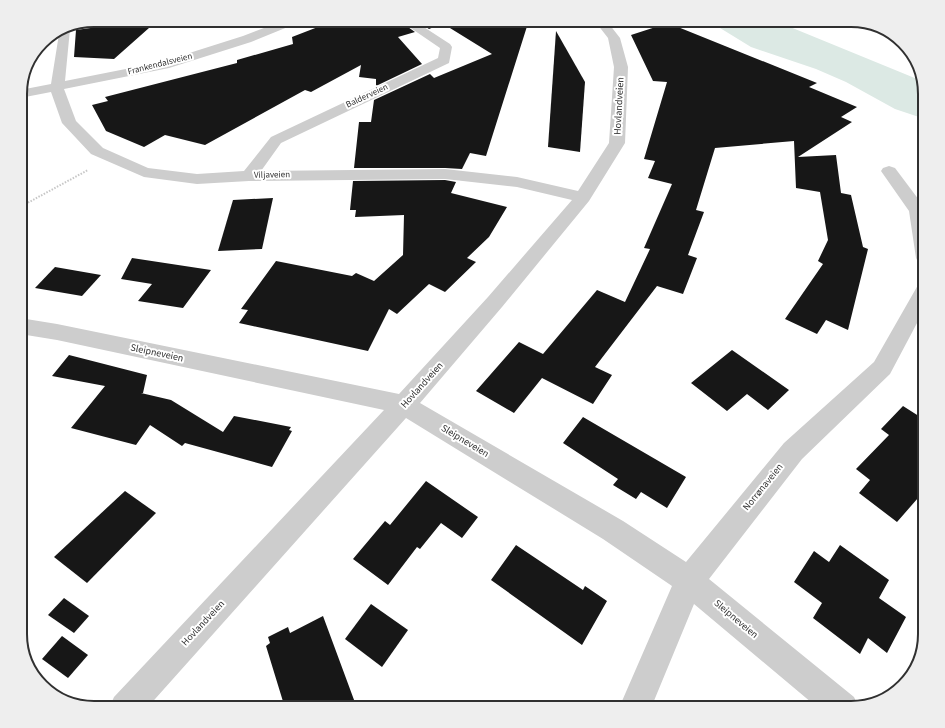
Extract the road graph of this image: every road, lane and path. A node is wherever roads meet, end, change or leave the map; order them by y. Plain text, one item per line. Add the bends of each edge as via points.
1 (278, 27) edge
2 (416, 27) edge
3 (605, 27) edge
4 (65, 34) edge
5 (57, 88) junction
6 (27, 93) edge
7 (111, 157) junction
8 (889, 171) dead end
9 (248, 176) junction
10 (583, 197) junction
11 (27, 203) edge
12 (918, 211) edge
13 (918, 303) edge
14 (27, 327) edge
15 (404, 405) junction
16 (689, 581) junction
17 (131, 701) edge
18 (638, 701) edge
19 (835, 701) edge

1 - 5 street, Frankendalsveien via 164,65
2 - 9 street, Balderveien via 446,47 444,60 276,140
3 - 10 street, Hovlandveien via 614,38 621,67 617,143
4 - 5 street, Viljaveien
5 - 6 street, Frankendalsveien
5 - 7 street, Viljaveien via 69,123 97,151
7 - 9 street, Viljaveien via 144,172 197,179
7 - 11 path
8 - 12 street
9 - 10 street, Viljaveien via 445,174 517,182
10 - 15 street, Hovlandveien
13 - 16 street, Norrønaveien via 882,368 793,451
14 - 15 street, Sleipneveien
15 - 16 street, Sleipneveien via 613,530
15 - 17 street, Hovlandveien
16 - 18 street, Norrønaveien
16 - 19 street, Sleipneveien

